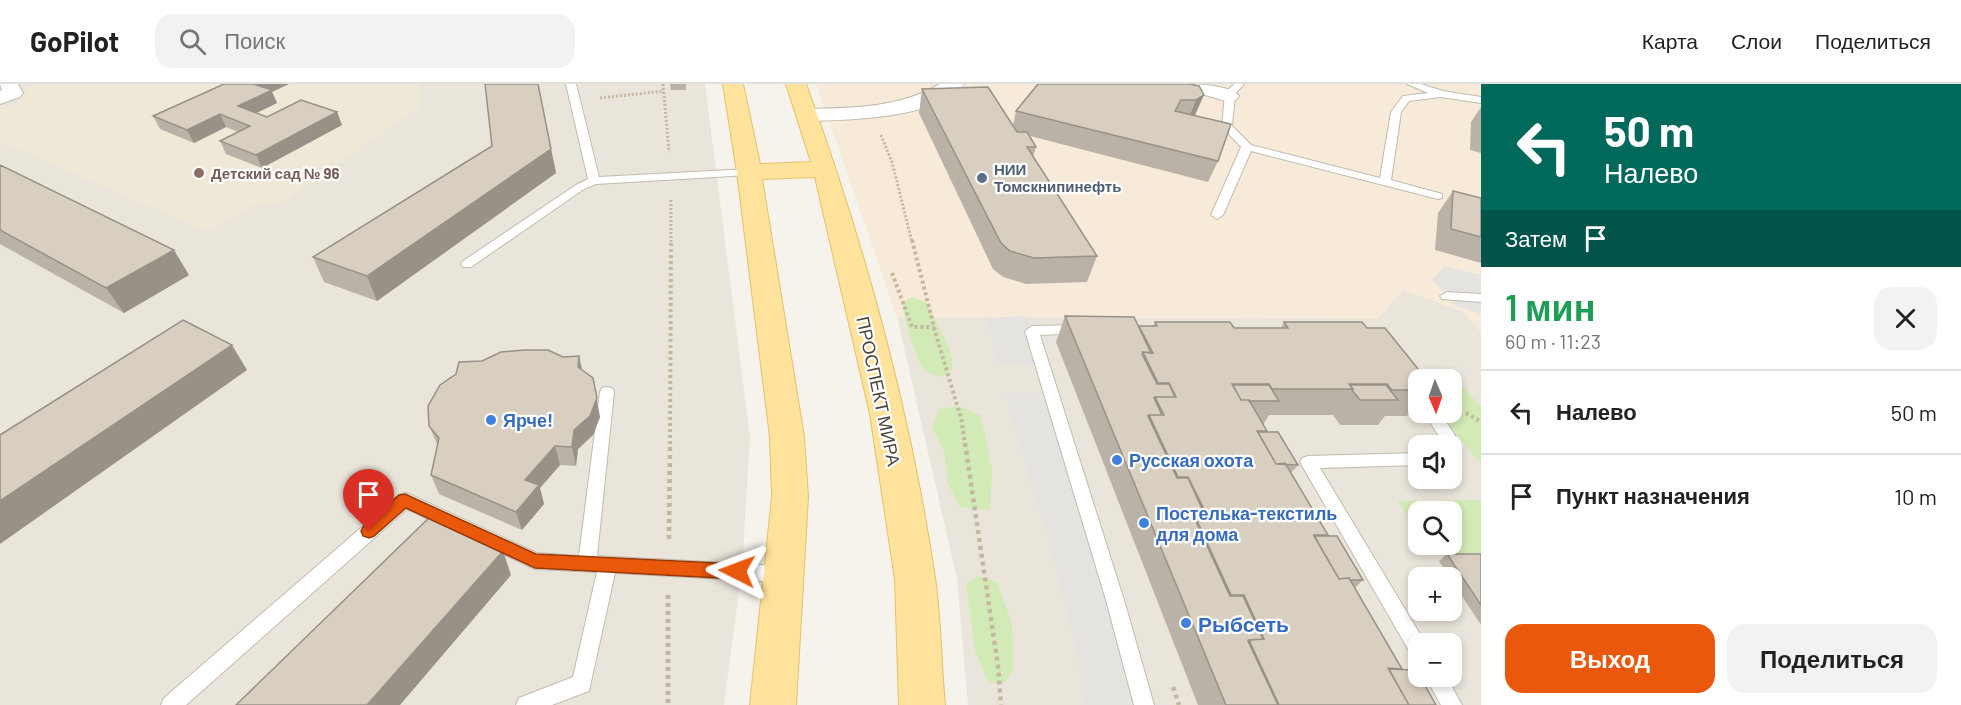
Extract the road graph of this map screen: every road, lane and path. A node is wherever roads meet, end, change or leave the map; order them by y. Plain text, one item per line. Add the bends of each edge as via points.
1 (571, 84) edge
2 (663, 84) edge
3 (733, 84) edge
4 (796, 84) edge
5 (954, 84) edge
6 (1188, 84) edge
7 (1412, 84) edge
8 (1234, 90) edge
9 (664, 91) junction
10 (1441, 94) junction
11 (576, 100) junction
12 (1481, 100) edge
13 (807, 115) junction
14 (1247, 147) junction
15 (892, 162) dead end
16 (825, 169) junction
17 (749, 172) junction
18 (671, 178) junction
19 (594, 181) junction
20 (1385, 182) junction
21 (1438, 196) dead end
22 (1217, 215) dead end
23 (467, 264) dead end
24 (1447, 296) dead end
25 (1481, 298) edge
26 (1099, 329) edge
27 (607, 392) dead end
28 (1439, 423) edge
29 (1448, 435) edge
30 (1408, 459) edge
31 (587, 564) junction
32 (608, 564) junction
33 (669, 568) junction
34 (783, 574) junction
35 (1409, 633) edge
36 (1441, 687) edge
37 (171, 705) edge
38 (526, 705) edge
39 (668, 705) edge
40 (773, 705) edge
41 (922, 705) edge
42 (1001, 705) edge
43 (1144, 705) edge
44 (1452, 705) edge

1 - 11 lane
2 - 9 path
3 - 17 main road
4 - 13 main road, ПРОСПЕКТ МИРА
5 - 13 street via 919,102 885,112
6 - 8 street
7 - 10 lane
8 - 14 lane via 1227,127
9 - 11 path
9 - 18 path
10 - 12 lane
10 - 20 lane via 1406,98 1396,112
11 - 19 lane
13 - 16 main road, ПРОСПЕКТ МИРА
14 - 20 lane
14 - 22 lane
15 - 42 path via 961,418
16 - 17 main road
16 - 41 main road, ПРОСПЕКТ МИРА via 887,414 915,579
17 - 18 lane
17 - 34 main road via 787,437 790,497
18 - 19 lane
18 - 33 path
19 - 23 lane
20 - 21 lane
24 - 25 lane
26 - 43 lane via 1032,331
27 - 31 lane
28 - 29 lane
30 - 35 lane via 1308,462
31 - 32 lane
31 - 37 lane via 535,561 405,500
32 - 33 lane
32 - 38 lane via 582,684
33 - 34 lane
33 - 39 path
34 - 40 main road
36 - 44 lane

